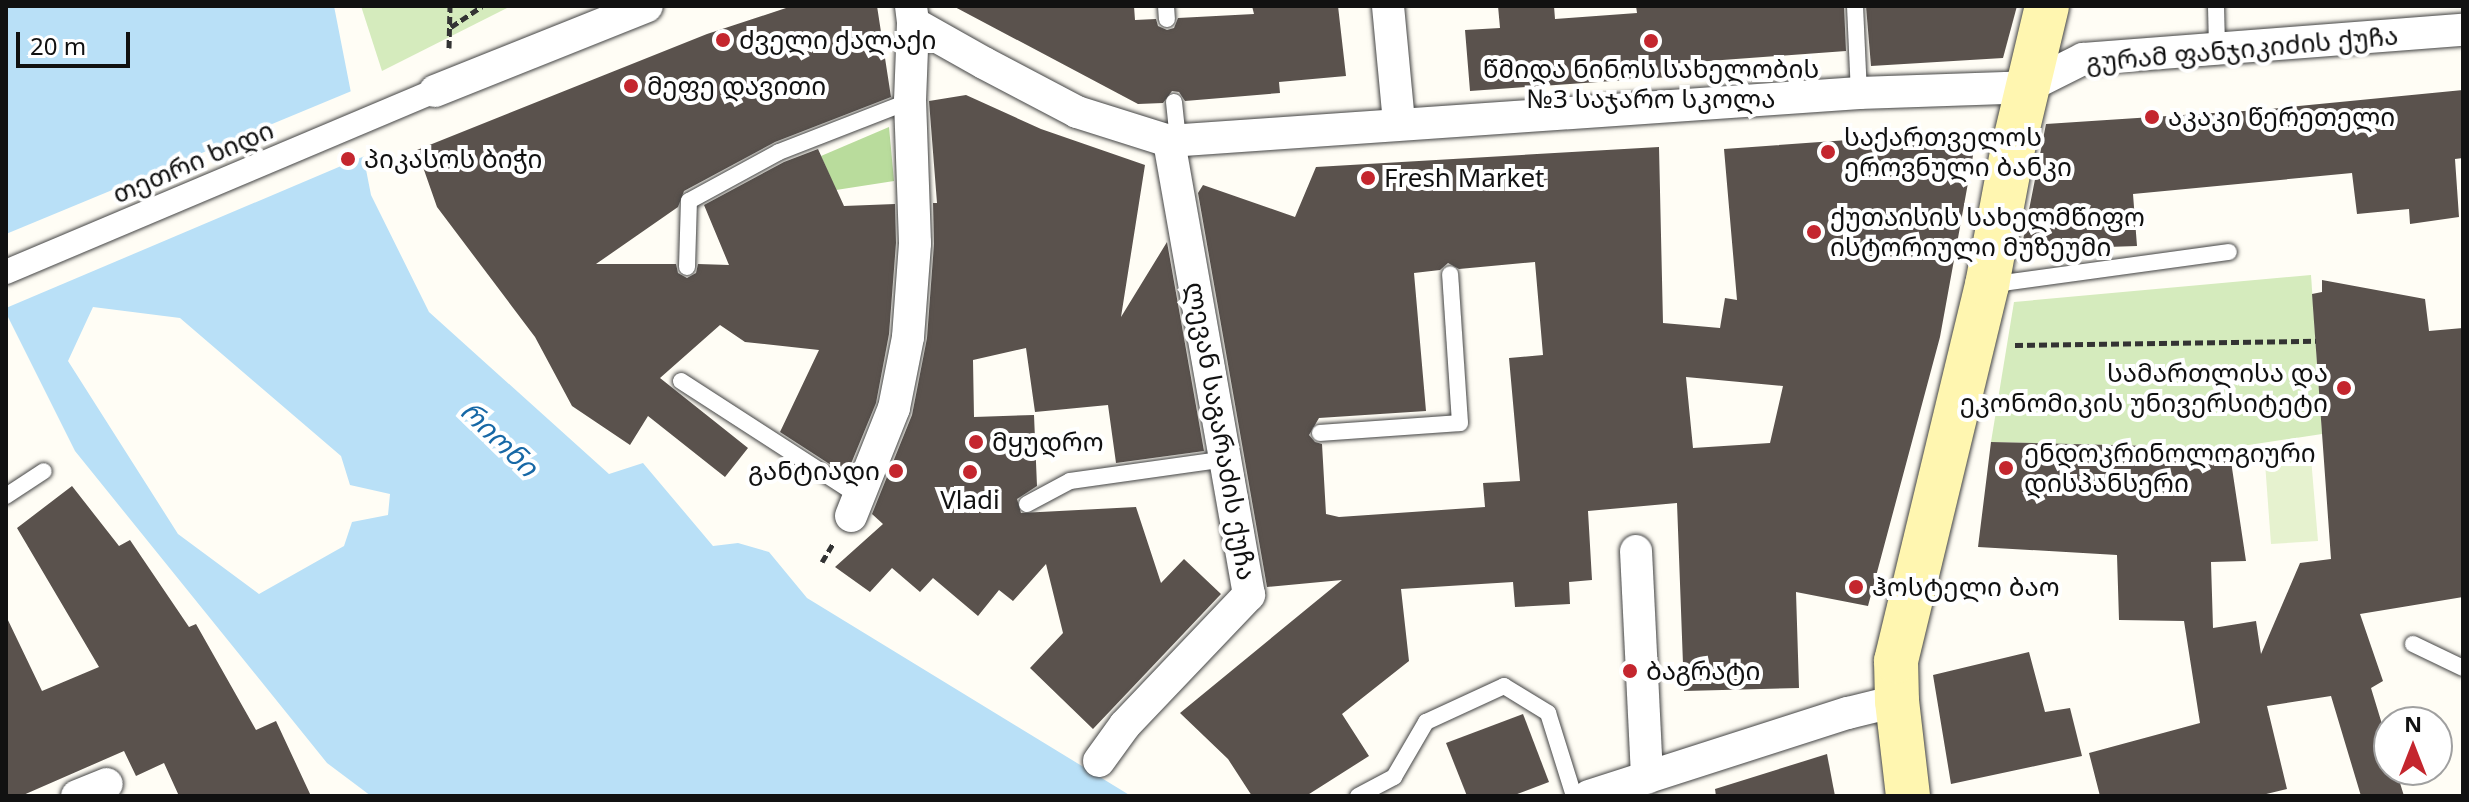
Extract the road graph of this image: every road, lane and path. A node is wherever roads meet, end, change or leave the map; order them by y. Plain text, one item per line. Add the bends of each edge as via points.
1 (450, 6) edge
2 (482, 6) edge
3 (647, 6) edge
4 (1388, 6) edge
5 (1855, 6) edge
6 (2047, 6) edge
7 (2216, 6) edge
8 (912, 15) edge
9 (450, 27) junction
10 (2463, 30) edge
11 (2217, 48) junction
12 (449, 49) dead end
13 (2027, 87) junction
14 (435, 91) joint
15 (1859, 93) junction
16 (910, 101) junction
17 (1174, 102) dead end
18 (1399, 122) junction
19 (1173, 140) junction
20 (2229, 252) dead end
21 (687, 267) dead end
22 (6, 272) edge
23 (1450, 274) dead end
24 (1987, 285) junction
25 (2316, 341) dead end
26 (2014, 345) dead end
27 (681, 381) dead end
28 (1320, 433) dead end
29 (1230, 445) junction
30 (44, 471) dead end
31 (6, 496) edge
32 (1027, 504) dead end
33 (854, 506) joint
34 (2413, 644) dead end
35 (2463, 668) edge
36 (1897, 701) junction
37 (1643, 705) dead end
38 (1099, 761) dead end
39 (1647, 778) junction
40 (1358, 796) edge
41 (1574, 796) edge
42 (1589, 796) edge
43 (1908, 796) edge

1 - 9 path
2 - 9 path
3 - 14 street
4 - 18 street
5 - 15 lane
6 - 13 main road
7 - 11 lane
8 - 16 street
8 - 19 street via 1077,112
9 - 12 path
10 - 11 street, გურამ ფანჯიკიძის ქუჩა
11 - 13 street, გურამ ფანჯიკიძის ქუჩა via 2083,59
13 - 15 street
13 - 24 main road
14 - 22 street, თეთრი ხიდი
15 - 18 street
16 - 21 lane via 779,152 689,201
16 - 33 street via 915,243 908,337 894,408
17 - 19 lane
18 - 19 street
19 - 29 street, ლევან საგარაძის ქუჩა
20 - 24 lane
23 - 28 lane via 1460,423
24 - 36 main road via 1903,625 1896,661
25 - 26 path
27 - 33 lane
29 - 32 lane via 1070,481
29 - 38 street, ლევან საგარაძის ქუჩა via 1249,595 1125,725
30 - 31 lane
34 - 35 lane
36 - 39 street
36 - 43 main road
37 - 39 street
39 - 42 street
40 - 41 lane via 1394,777 1426,722 1504,686 1548,713

